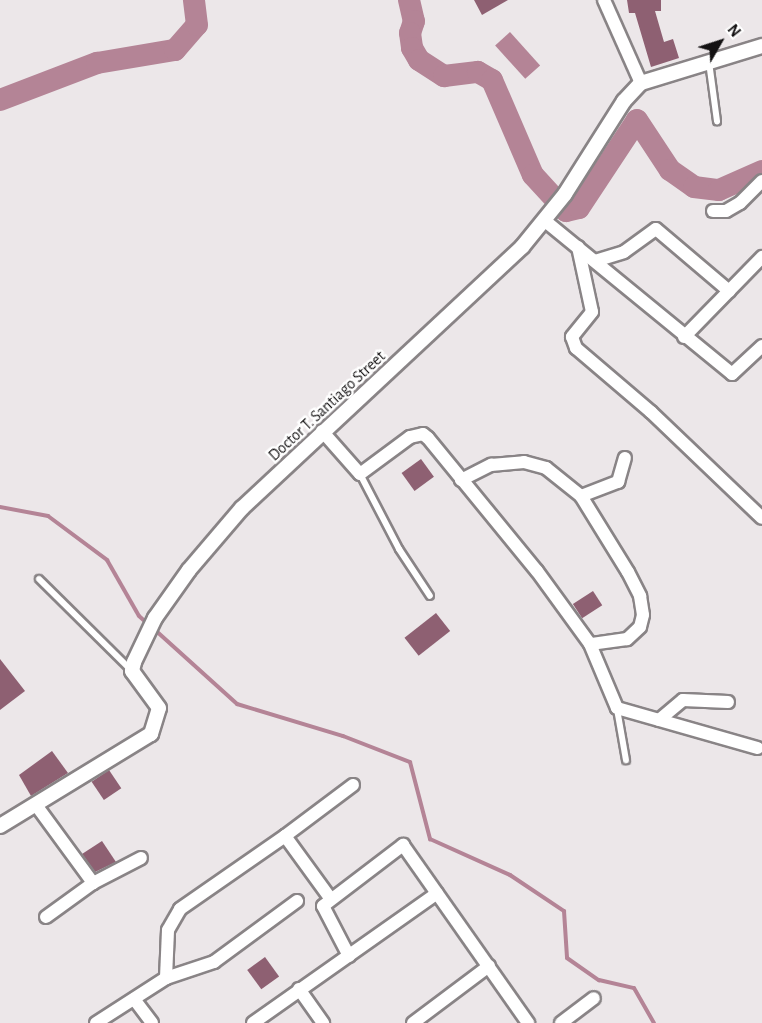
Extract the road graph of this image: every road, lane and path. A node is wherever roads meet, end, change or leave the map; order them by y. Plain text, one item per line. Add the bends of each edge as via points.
1 (604, 0) edge
2 (762, 46) edge
3 (709, 62) junction
4 (641, 83) junction
5 (717, 121) dead end
6 (762, 181) edge
7 (713, 211) dead end
8 (545, 218) junction
9 (578, 247) junction
10 (762, 257) edge
11 (595, 261) junction
12 (729, 291) junction
13 (684, 337) junction
14 (762, 346) edge
15 (322, 431) junction
16 (625, 458) dead end
17 (360, 474) junction
18 (461, 480) junction
19 (581, 496) junction
20 (762, 518) edge
21 (39, 579) dead end
22 (430, 596) dead end
23 (590, 644) junction
24 (132, 670) junction
25 (728, 702) dead end
26 (617, 708) junction
27 (659, 720) junction
28 (757, 748) dead end
29 (626, 760) dead end
30 (353, 785) dead end
31 (36, 805) junction
32 (0, 826) edge
33 (285, 836) junction
34 (141, 858) dead end
35 (93, 883) junction
36 (437, 893) junction
37 (330, 898) junction
38 (297, 901) dead end
39 (46, 917) dead end
40 (349, 956) junction
41 (489, 966) junction
42 (166, 978) junction
43 (298, 989) junction
44 (594, 998) dead end
45 (134, 999) junction
46 (96, 1023) edge
47 (152, 1023) edge
48 (253, 1023) edge
49 (323, 1023) edge
50 (412, 1023) edge
51 (528, 1023) edge
52 (561, 1023) edge

1 - 4 street
2 - 3 street
3 - 4 street
3 - 5 lane
4 - 8 street, Doctor T. Santiago Street via 624,101 565,194
6 - 7 street via 740,203 726,211
8 - 9 street
8 - 15 street, Doctor T. Santiago Street via 522,247
9 - 11 street
9 - 20 street via 592,312 572,337 576,348 651,412
10 - 12 street
11 - 12 street via 624,252 656,229
11 - 13 street
12 - 13 street
13 - 14 street via 732,374
15 - 17 street
15 - 24 street, Doctor T. Santiago Street via 217,535 152,624
16 - 19 street via 618,482
17 - 18 street via 410,437 423,434
17 - 22 lane via 399,549
18 - 19 street via 491,465 524,462 546,468
18 - 23 street via 537,571
19 - 23 street via 628,572 640,596 643,615 640,627 627,639
21 - 24 lane
23 - 26 street
24 - 31 street via 159,708 151,734
25 - 27 street via 683,700
26 - 27 street
26 - 29 lane
27 - 28 street
30 - 33 street
31 - 32 street
31 - 35 street
33 - 37 street
33 - 42 street via 180,909 168,930
34 - 35 street
35 - 39 street
36 - 37 street via 404,845
36 - 40 street
36 - 41 street
37 - 40 street via 322,911
38 - 42 street via 214,962
40 - 43 street
41 - 50 street
41 - 51 street
42 - 45 street
43 - 48 street
43 - 49 street
44 - 52 street
45 - 46 street
45 - 47 street

